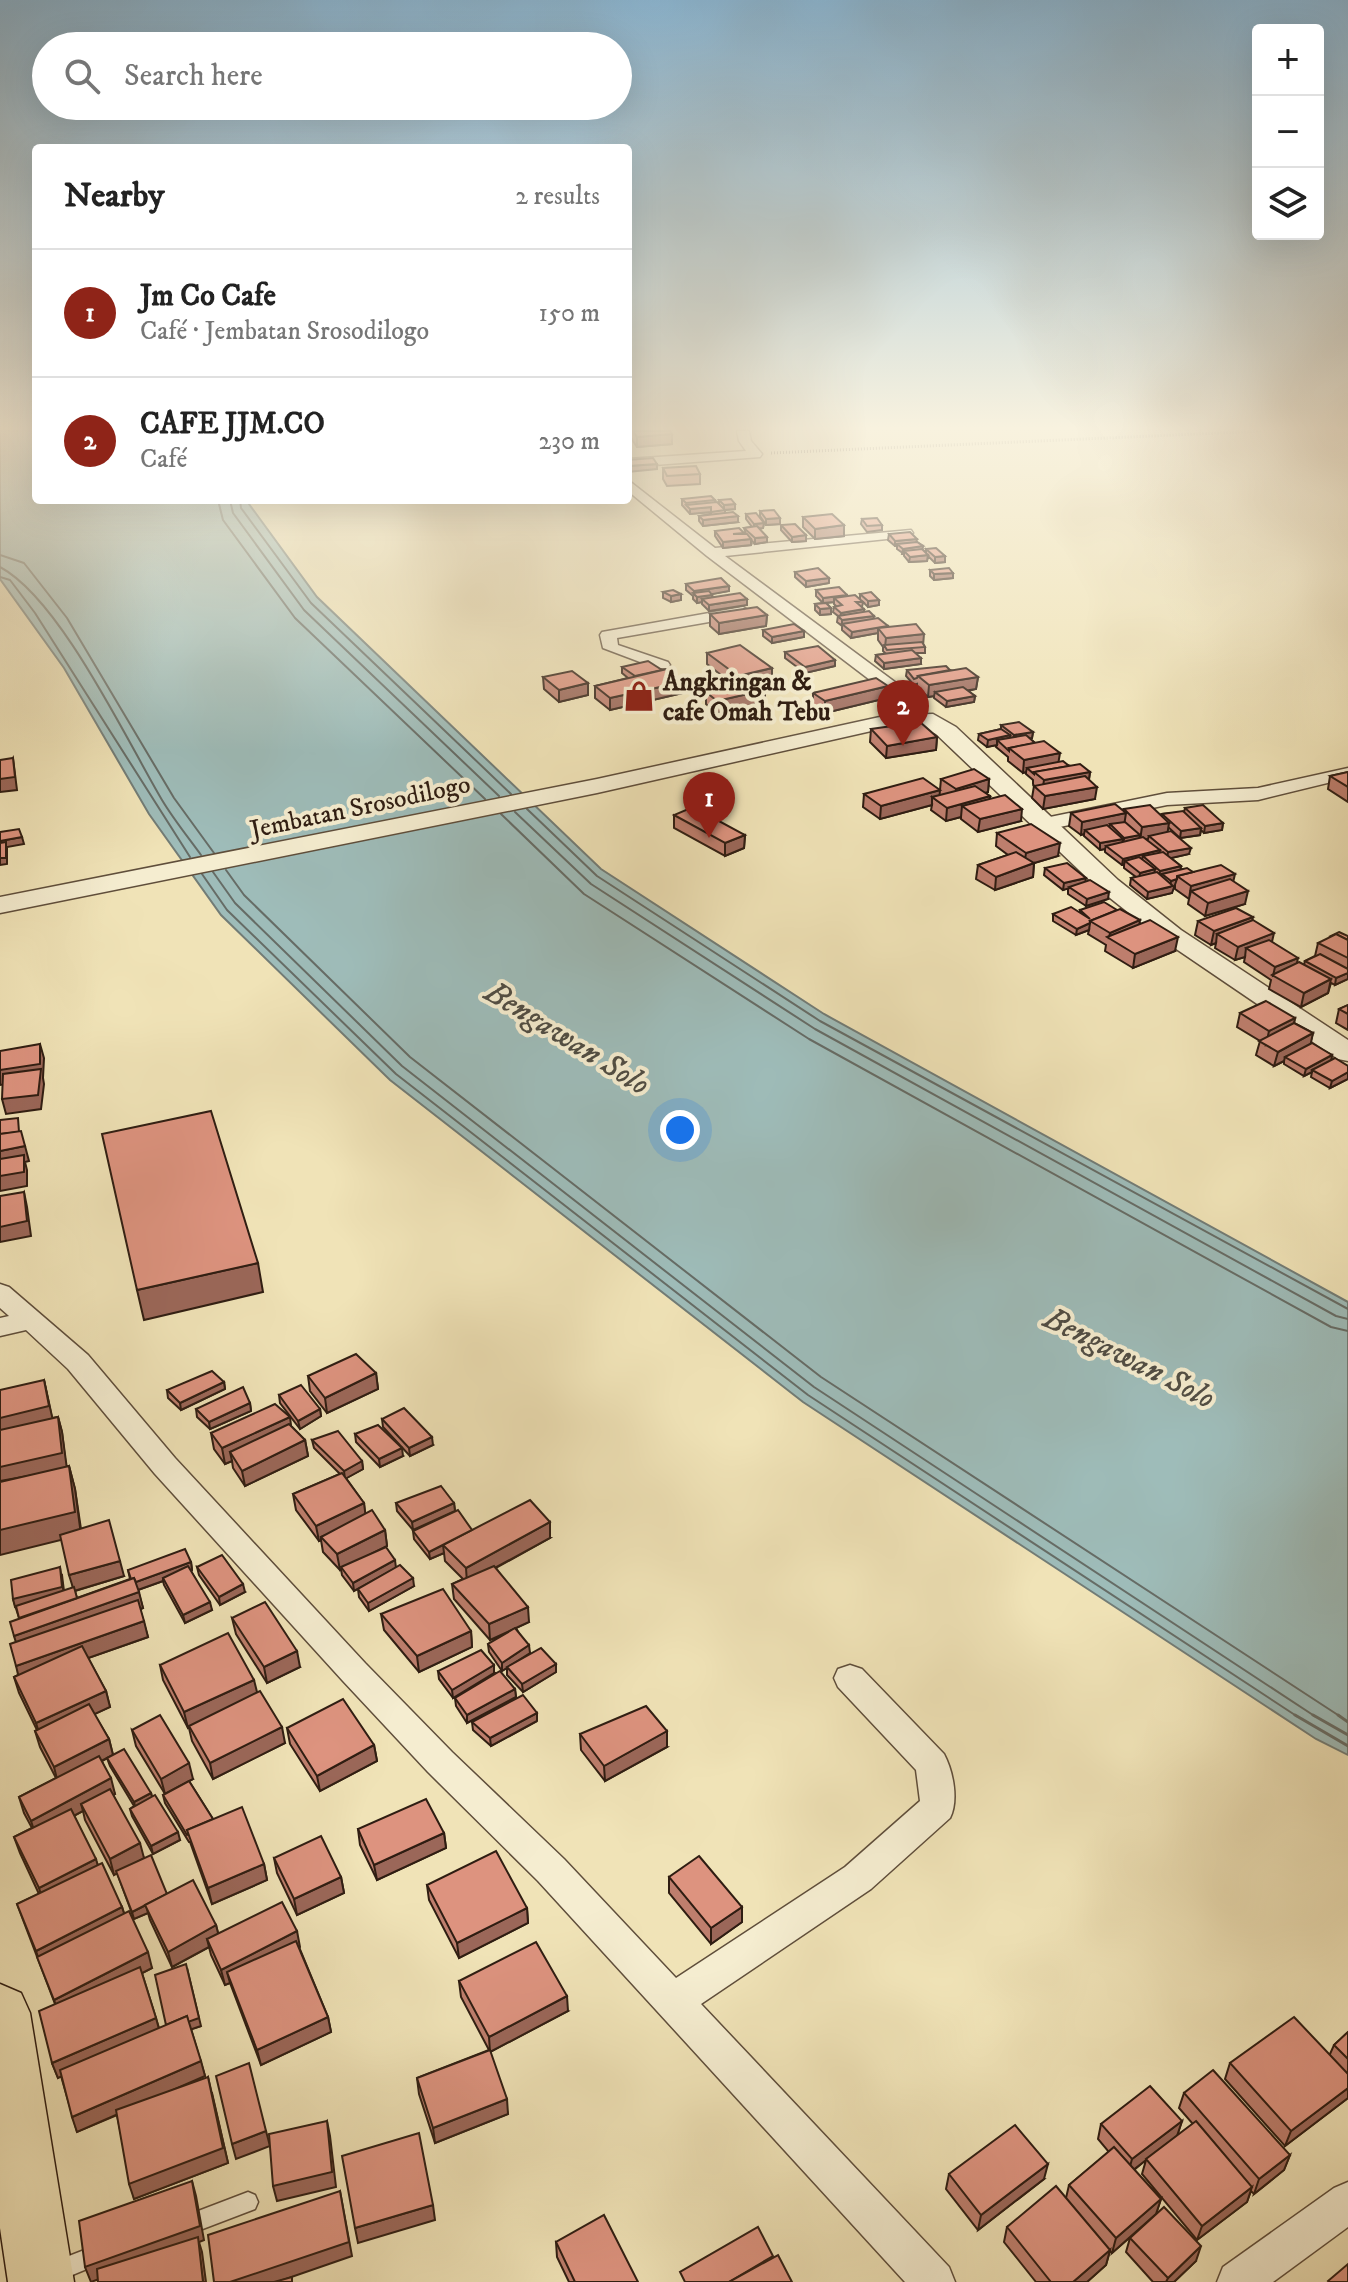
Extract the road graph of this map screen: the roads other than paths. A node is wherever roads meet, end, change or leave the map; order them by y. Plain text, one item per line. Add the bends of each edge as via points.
1 (693, 537) edge
2 (862, 537) edge
3 (712, 553) junction
4 (781, 605) junction
5 (662, 665) dead end
6 (901, 695) junction
7 (889, 721) junction
8 (948, 732) junction
9 (1348, 773) edge
10 (1045, 824) junction
11 (0, 905) edge
12 (1348, 1053) edge
13 (0, 1293) edge
14 (16, 1323) edge
15 (850, 1678) dead end
16 (673, 2001) junction
17 (0, 2013) edge
18 (8, 2114) edge
19 (248, 2202) dead end
20 (1348, 2202) edge
21 (200, 2220) edge
22 (56, 2273) edge
23 (934, 2282) edge
24 (1238, 2282) edge

1 - 3 street
2 - 3 street
3 - 4 street
4 - 5 street via 608,635 611,648
4 - 6 street
6 - 7 main road via 904,709
6 - 8 street
7 - 8 street, Jembatan Srosodilogo via 927,722
7 - 11 street, Jembatan Srosodilogo via 597,786
8 - 10 street
9 - 10 street via 1258,794 1167,799
10 - 12 street via 1172,935
13 - 14 street
14 - 16 street via 78,1362 165,1466 354,1672
15 - 16 street via 932,1764 938,1807 858,1878
16 - 23 street
17 - 18 main road
18 - 22 main road
19 - 21 lane
20 - 24 street

